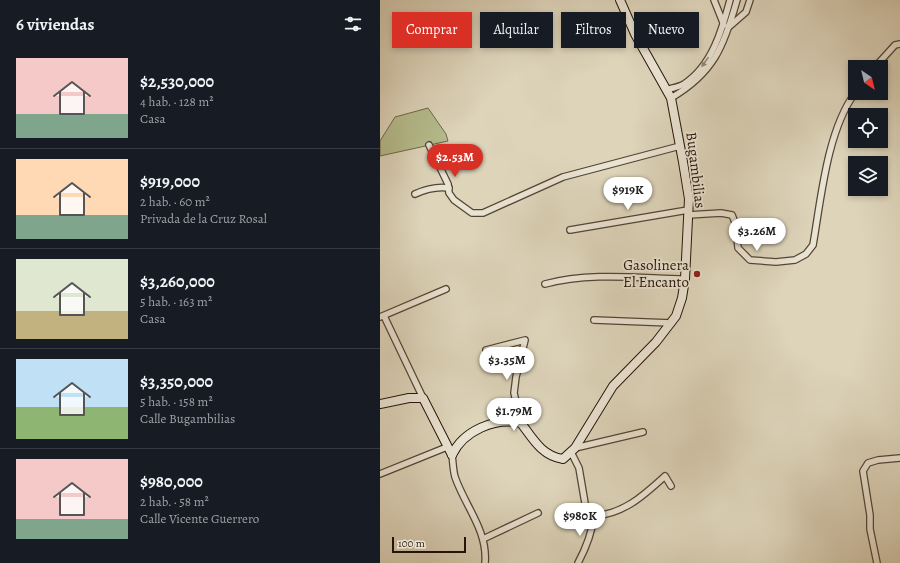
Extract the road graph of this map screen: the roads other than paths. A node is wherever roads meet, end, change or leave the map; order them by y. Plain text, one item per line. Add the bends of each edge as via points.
1 (620, 0) edge
2 (714, 0) edge
3 (730, 0) edge
4 (737, 0) edge
5 (750, 0) edge
6 (727, 25) junction
7 (900, 44) edge
8 (881, 60) edge
9 (666, 90) junction
10 (670, 98) junction
11 (850, 100) edge
12 (428, 145) dead end
13 (680, 146) junction
14 (449, 188) junction
15 (415, 194) dead end
16 (688, 213) junction
17 (570, 230) dead end
18 (685, 279) junction
19 (544, 284) dead end
20 (446, 289) dead end
21 (382, 316) edge
22 (594, 320) dead end
23 (671, 323) junction
24 (486, 350) dead end
25 (423, 398) junction
26 (380, 404) edge
27 (521, 423) junction
28 (642, 432) dead end
29 (447, 447) junction
30 (573, 450) junction
31 (452, 455) junction
32 (900, 458) edge
33 (380, 474) edge
34 (671, 486) dead end
35 (538, 512) dead end
36 (594, 516) junction
37 (483, 539) junction
38 (877, 562) edge
39 (485, 563) edge
40 (578, 563) edge

1 - 9 main road, Bugambilias via 635,34
2 - 6 street
3 - 6 street
4 - 6 street
5 - 6 street via 746,12
6 -> 9 street via 698,72 684,84
6 - 10 street via 713,61 702,76 687,89
7 - 8 street via 895,45
9 - 10 main road, Bugambilias
10 - 13 main road, Bugambilias
11 - 16 street via 840,119 825,174 813,245 806,254 795,260 750,260 738,248 736,225 732,215
12 - 14 street
13 - 14 street via 563,177 483,213 472,214 464,209 454,200
13 - 16 main road, Bugambilias via 689,199
14 - 15 street via 427,188
16 - 17 street
16 - 18 main road, Bugambilias
18 - 19 street via 595,276
18 - 23 main road, Bugambilias via 682,298
20 - 21 street
21 - 25 street
22 - 23 street
23 - 30 main road, Bugambilias via 613,386
24 - 27 street via 526,340 514,393
25 - 26 main road
25 - 29 main road
27 - 30 main road, Bugambilias via 541,449 552,458 562,459
27 - 31 main road via 498,423 473,431 460,442
28 - 30 street
29 - 31 main road
29 - 33 street
30 - 36 street via 586,509
31 - 37 street via 455,476
32 - 38 street via 868,463 863,471
34 - 36 street via 665,476 631,504 607,515
35 - 37 street
36 - 40 street via 593,526
37 - 39 street

